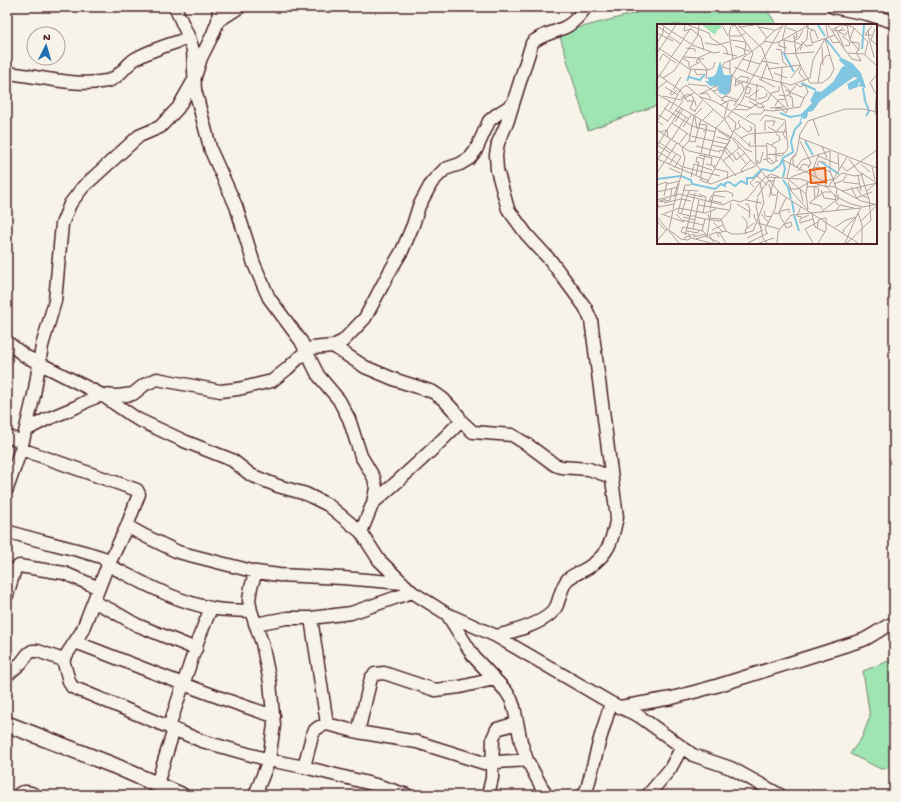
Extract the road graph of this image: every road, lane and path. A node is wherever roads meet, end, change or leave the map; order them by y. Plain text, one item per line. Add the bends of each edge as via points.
1 (175, 7) edge
2 (219, 7) edge
3 (240, 7) edge
4 (586, 7) edge
5 (832, 7) edge
6 (218, 20) junction
7 (894, 22) edge
8 (189, 38) junction
9 (7, 73) edge
10 (194, 80) junction
11 (513, 104) junction
12 (7, 342) edge
13 (334, 346) junction
14 (306, 351) junction
15 (39, 363) junction
16 (102, 395) junction
17 (461, 421) junction
18 (7, 436) edge
19 (23, 440) junction
20 (611, 478) junction
21 (7, 488) edge
22 (373, 503) junction
23 (127, 526) junction
24 (7, 531) edge
25 (361, 532) junction
26 (108, 565) junction
27 (256, 572) junction
28 (402, 583) junction
29 (99, 588) junction
30 (412, 592) junction
31 (7, 596) edge
32 (94, 602) junction
33 (211, 608) junction
34 (251, 611) junction
35 (447, 614) junction
36 (311, 618) junction
37 (894, 623) edge
38 (255, 624) junction
39 (496, 636) junction
40 (75, 642) junction
41 (196, 649) junction
42 (63, 660) junction
43 (7, 675) edge
44 (494, 679) junction
45 (184, 685) junction
46 (615, 705) junction
47 (274, 716) junction
48 (517, 723) junction
49 (7, 724) edge
50 (327, 724) junction
51 (172, 728) junction
52 (358, 732) junction
53 (682, 748) junction
54 (269, 760) junction
55 (527, 760) junction
56 (493, 762) junction
57 (304, 767) junction
58 (156, 784) junction
59 (374, 790) edge
60 (758, 790) edge
61 (589, 793) edge
62 (19, 795) edge
63 (35, 795) edge
64 (180, 795) edge
65 (256, 795) edge
66 (407, 795) edge
67 (488, 795) edge
68 (546, 795) edge
69 (648, 795) edge
70 (780, 795) edge

1 - 8 street
2 - 6 street
3 - 6 street
4 - 11 street via 568,26 538,37 532,43
5 - 7 street
6 - 10 street
8 - 9 street via 154,49 134,59 115,78 108,81 58,81
8 - 10 street via 193,50
10 - 14 street via 211,151 236,206 254,264 269,298
10 - 15 street via 178,108 167,121 139,136 83,187 70,204 62,224 56,302
11 - 13 street via 489,121 470,158 445,169 432,182 418,206 402,251 366,318
11 - 20 street via 498,143 497,170 508,209 585,306 591,320
12 - 15 street
13 - 14 street
13 - 17 street via 366,367 433,392 443,399
14 - 16 street via 288,369 272,380 238,389 220,391 157,379 133,394
14 - 22 street via 318,375 339,400 349,420 361,456 374,478 376,488
15 - 16 street
15 - 19 street
16 - 19 street via 46,420
16 - 25 street via 137,419 232,460 251,475 306,494 328,505
17 - 20 street via 473,432 519,438 555,465 588,469
17 - 22 street
18 - 19 street
19 - 21 street
19 - 23 street via 137,490 139,494
20 - 39 street via 617,517 613,539 602,557 568,579 555,609 549,616 523,629
22 - 25 street
23 - 26 street
23 - 27 street via 178,552
24 - 26 street via 97,555 104,558
25 - 28 street via 379,560
26 - 29 street
26 - 33 street via 161,592
27 - 28 street
27 - 34 street via 249,600
28 - 30 street
29 - 31 street via 64,573 19,566 15,569
29 - 32 street
30 - 35 street
30 - 36 street via 351,613
32 - 40 street
32 - 41 street via 137,625
33 - 34 street
33 - 41 street
34 - 38 street
35 - 39 street
35 - 44 street via 474,657
36 - 38 street via 288,618
36 - 50 street
37 - 46 street via 863,640 716,686 672,698
38 - 47 street via 262,643
39 - 46 street
40 - 42 street
40 - 45 street
41 - 45 street
42 - 43 street via 32,651
42 - 51 street via 72,687
44 - 48 street via 511,698
44 - 52 street via 435,690 384,674 375,674 371,678
45 - 47 street
45 - 51 street
46 - 53 street via 639,716
46 - 61 street via 600,739
47 - 54 street
48 - 55 street
48 - 56 street via 497,729 493,738
49 - 58 street
50 - 52 street
50 - 57 street via 315,730
51 - 54 street via 202,741
51 - 58 street
52 - 56 street via 417,742 475,761
53 - 60 street via 693,755 731,768
53 - 69 street via 670,769
54 - 57 street
54 - 65 street
55 - 56 street
55 - 68 street
56 - 67 street
57 - 59 street
58 - 64 street
59 - 66 street
60 - 70 street
62 - 63 street via 24,792

